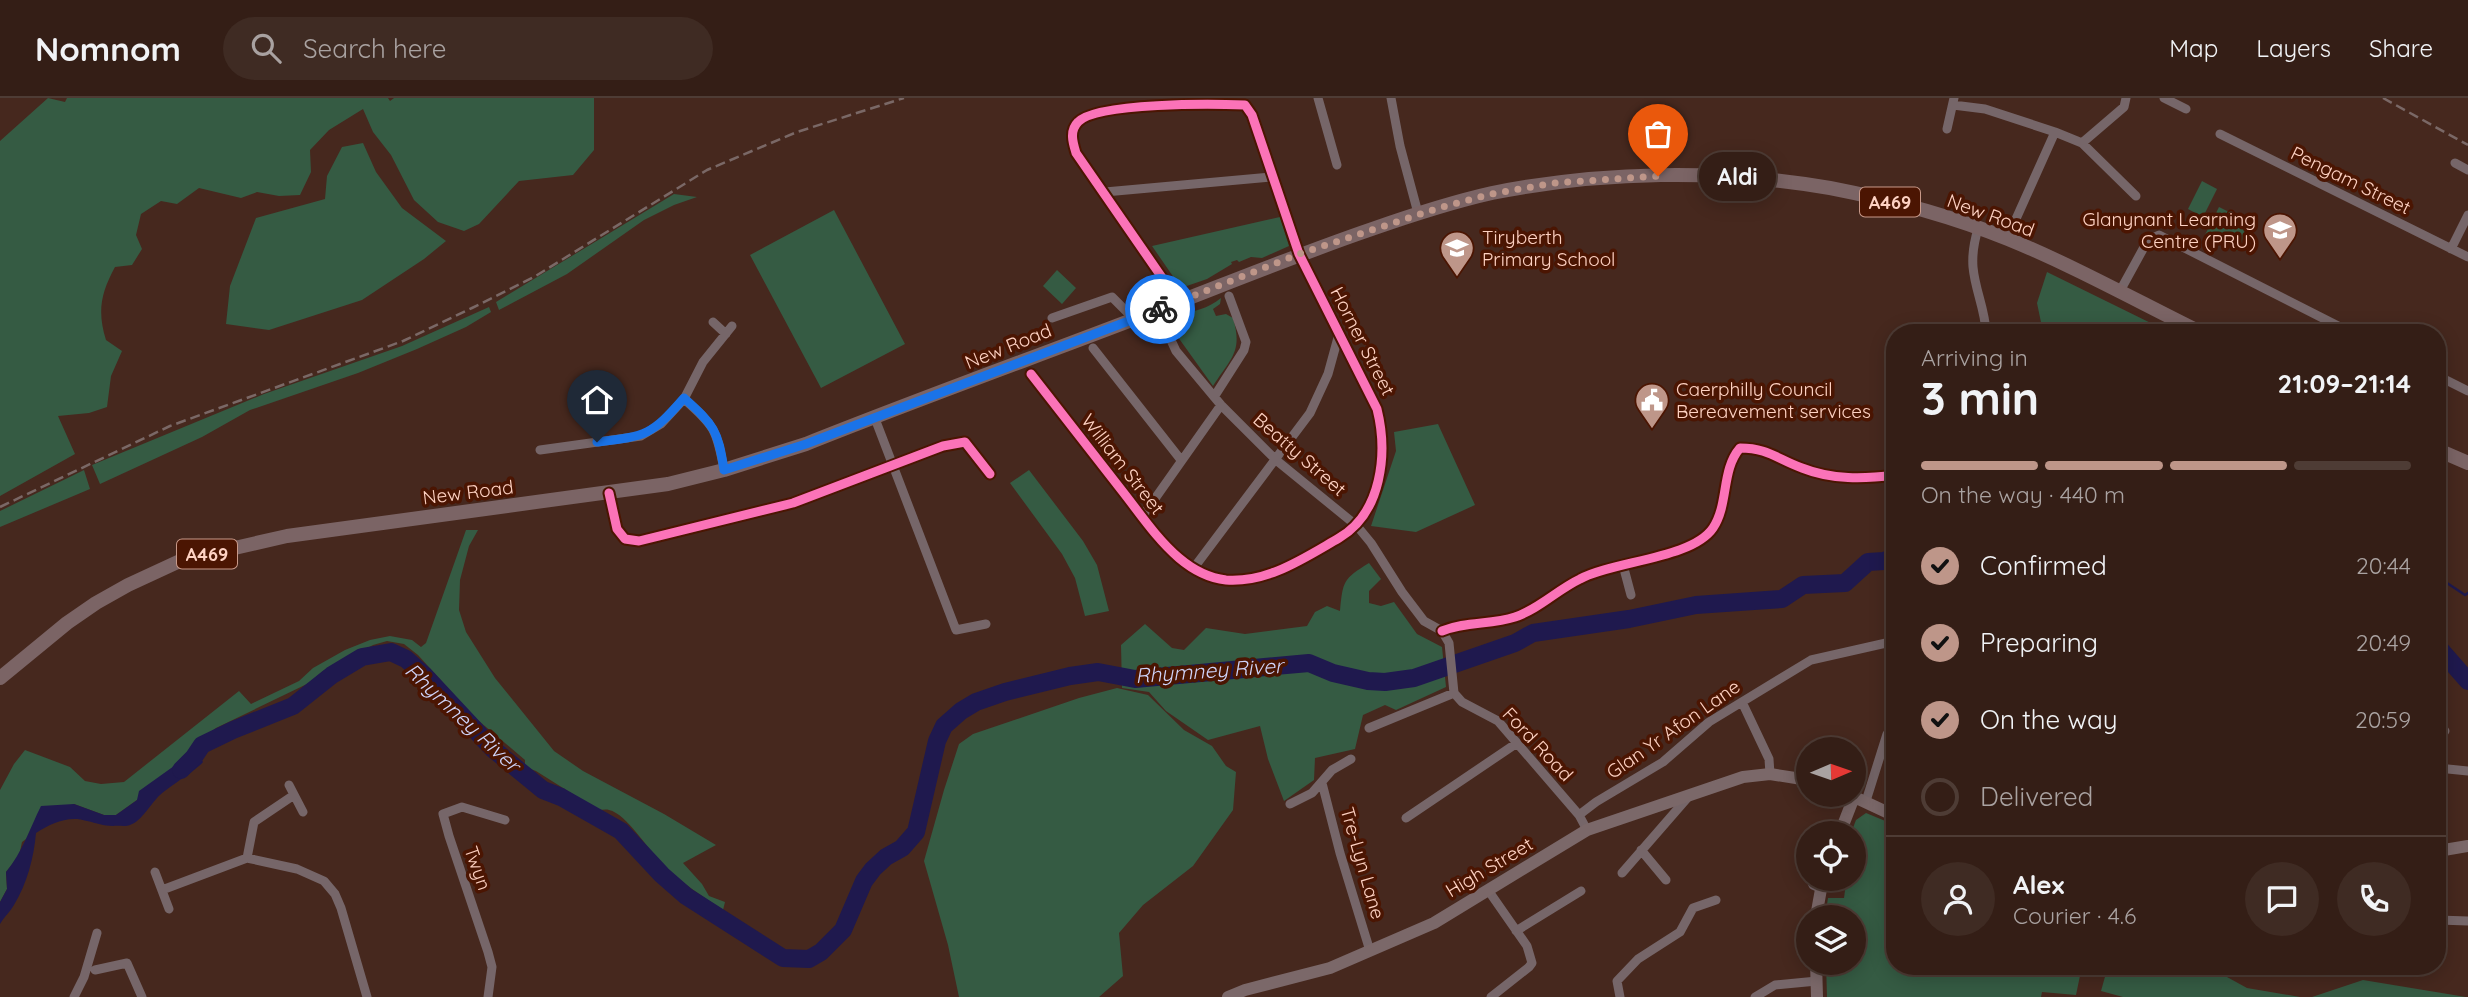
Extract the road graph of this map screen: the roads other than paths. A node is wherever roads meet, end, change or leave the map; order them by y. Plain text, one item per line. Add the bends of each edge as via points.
1 (1318, 98) edge
2 (1391, 98) edge
3 (2126, 98) edge
4 (2164, 98) edge
5 (1953, 101) edge
6 (2186, 109) dead end
7 (1947, 129) dead end
8 (2055, 132) junction
9 (2220, 134) dead end
10 (2082, 143) junction
11 (2455, 163) dead end
12 (1337, 164) dead end
13 (2468, 170) edge
14 (1271, 177) junction
15 (1105, 192) junction
16 (2136, 195) dead end
17 (1418, 213) junction
18 (2468, 215) edge
19 (1978, 229) junction
20 (2007, 239) junction
21 (2451, 249) junction
22 (1299, 254) junction
23 (2468, 257) edge
24 (2120, 291) junction
25 (1229, 296) dead end
26 (1177, 303) junction
27 (1157, 310) junction
28 (1052, 318) dead end
29 (1134, 319) junction
30 (713, 322) dead end
31 (1986, 324) edge
32 (2184, 324) edge
33 (2334, 324) edge
34 (1339, 334) junction
35 (1093, 348) dead end
36 (1031, 374) dead end
37 (2446, 380) edge
38 (2468, 391) edge
39 (1214, 397) junction
40 (684, 398) junction
41 (1221, 405) junction
42 (874, 416) junction
43 (540, 450) dead end
44 (2446, 453) edge
45 (1181, 460) junction
46 (1276, 460) junction
47 (2468, 463) edge
48 (891, 467) junction
49 (724, 470) junction
50 (990, 474) dead end
51 (1886, 476) edge
52 (609, 493) junction
53 (1142, 517) junction
54 (1357, 526) junction
55 (1623, 565) junction
56 (1193, 569) junction
57 (1631, 595) dead end
58 (986, 624) dead end
59 (1442, 631) junction
60 (1886, 643) edge
61 (0, 678) edge
62 (1454, 689) junction
63 (1742, 702) junction
64 (1369, 728) dead end
65 (1886, 736) edge
66 (1517, 743) junction
67 (1350, 759) dead end
68 (2446, 769) edge
69 (2468, 771) edge
70 (1770, 774) junction
71 (1866, 777) edge
72 (1796, 778) edge
73 (1322, 783) junction
74 (289, 785) dead end
75 (1690, 794) junction
76 (294, 795) junction
77 (1866, 802) edge
78 (1290, 804) dead end
79 (303, 812) dead end
80 (1886, 812) edge
81 (1579, 815) junction
82 (1406, 818) dead end
83 (505, 820) dead end
84 (1587, 830) junction
85 (2468, 846) edge
86 (1641, 850) junction
87 (2446, 850) edge
88 (247, 858) junction
89 (155, 873) dead end
90 (1622, 873) dead end
91 (1666, 880) dead end
92 (162, 890) junction
93 (1489, 890) junction
94 (1581, 891) dead end
95 (1716, 900) dead end
96 (169, 909) dead end
97 (2446, 920) edge
98 (2468, 921) edge
99 (1516, 931) junction
100 (97, 933) dead end
101 (1370, 951) junction
102 (95, 970) dead end
103 (1816, 975) edge
104 (1816, 981) junction
105 (74, 997) edge
106 (142, 997) edge
107 (367, 997) edge
108 (488, 997) edge
109 (1228, 997) edge
110 (1491, 997) edge
111 (1620, 997) edge
112 (1755, 997) edge
113 (1817, 997) edge

1 - 12 street
2 - 17 street
3 - 10 street via 2124,107
4 - 6 street
5 - 7 street
5 - 8 street
8 - 10 street
8 - 20 street
9 - 21 street, Pengam Street
10 - 16 street
11 - 13 street
14 - 15 street
14 - 15 street, Horner Street via 1245,105 1133,108 1088,115 1074,127 1076,153
14 - 22 street, Horner Street
15 - 26 street
17 - 19 main road, New Road / A469 via 1554,183 1674,175 1830,188
17 - 22 main road, New Road / A469
18 - 21 street
19 - 20 main road, New Road / A469
19 - 31 street via 1973,269
20 - 24 main road, New Road / A469
21 - 23 street, Pengam Street
22 - 26 main road, New Road / A469
22 - 34 street, Horner Street
24 - 32 main road, New Road / A469
24 - 33 street via 2148,240 2159,235
25 - 39 street via 1246,342
26 - 27 main road, New Road / A469
27 - 29 main road, New Road / A469
27 - 39 street, Beatty Street via 1175,351
28 - 29 street via 1112,298
29 - 42 main road, New Road / A469
30 - 40 street via 729,330 703,362
34 - 46 street via 1318,398
34 - 54 street, Horner Street via 1370,390 1383,430 1378,482
35 - 45 street
36 - 53 street, William Street
37 - 38 street
39 - 41 street, Beatty Street
40 - 43 street via 662,424 641,436
40 - 49 street via 709,420 719,438
41 - 45 street
41 - 46 street, Beatty Street
42 - 48 street
42 - 49 main road, New Road / A469
44 - 47 main road
45 - 53 street
46 - 54 street, Beatty Street
46 - 56 street
48 - 50 street via 965,442
48 - 52 street via 793,503 639,541 625,538 617,529
48 - 58 street via 956,630
49 - 52 main road, New Road / A469
51 - 55 street via 1856,479 1831,475 1804,469 1759,448 1740,448 1731,458 1713,528 1671,554
52 - 61 main road, New Road / A469 via 287,536 182,560 96,603
53 - 56 street, William Street
54 - 56 street via 1269,575 1226,580
54 - 59 street, Beatty Street via 1424,621
55 - 57 street
55 - 59 street via 1581,578 1512,618
59 - 62 street, Beatty Street via 1449,643
60 - 63 street, Glan Yr Afon Lane via 1811,660
62 - 64 street
62 - 66 street, Ford Road via 1462,702 1498,721
63 - 70 street via 1769,759
63 - 81 street, Glan Yr Afon Lane via 1709,722 1663,762
65 - 71 street
66 - 81 street, Ford Road
66 - 82 street
67 - 73 street
68 - 69 street
70 - 72 main road, High Street
70 - 75 main road, High Street via 1743,777
73 - 78 street
73 - 101 street, Tre-Lyn Lane
74 - 76 street
75 - 84 main road, High Street
75 - 86 street
76 - 79 street
76 - 88 street via 254,822
77 - 80 main road
81 - 84 street, Ford Road
83 - 108 street, Twyn via 462,807 443,814 492,967
84 - 93 main road, High Street
85 - 87 main road
86 - 90 street
86 - 91 street
88 - 92 street
88 - 107 street via 297,869 324,881 341,908
89 - 92 street
92 - 96 street
93 - 99 street
93 - 101 main road, High Street via 1434,923
94 - 99 street
95 - 111 street via 1693,908 1680,932 1637,959 1617,981
97 - 98 street
99 - 110 street via 1532,963
100 - 105 street
101 - 109 main road, High Street via 1331,968
102 - 106 street via 127,963
103 - 104 main road
104 - 112 street via 1768,987
104 - 113 main road

